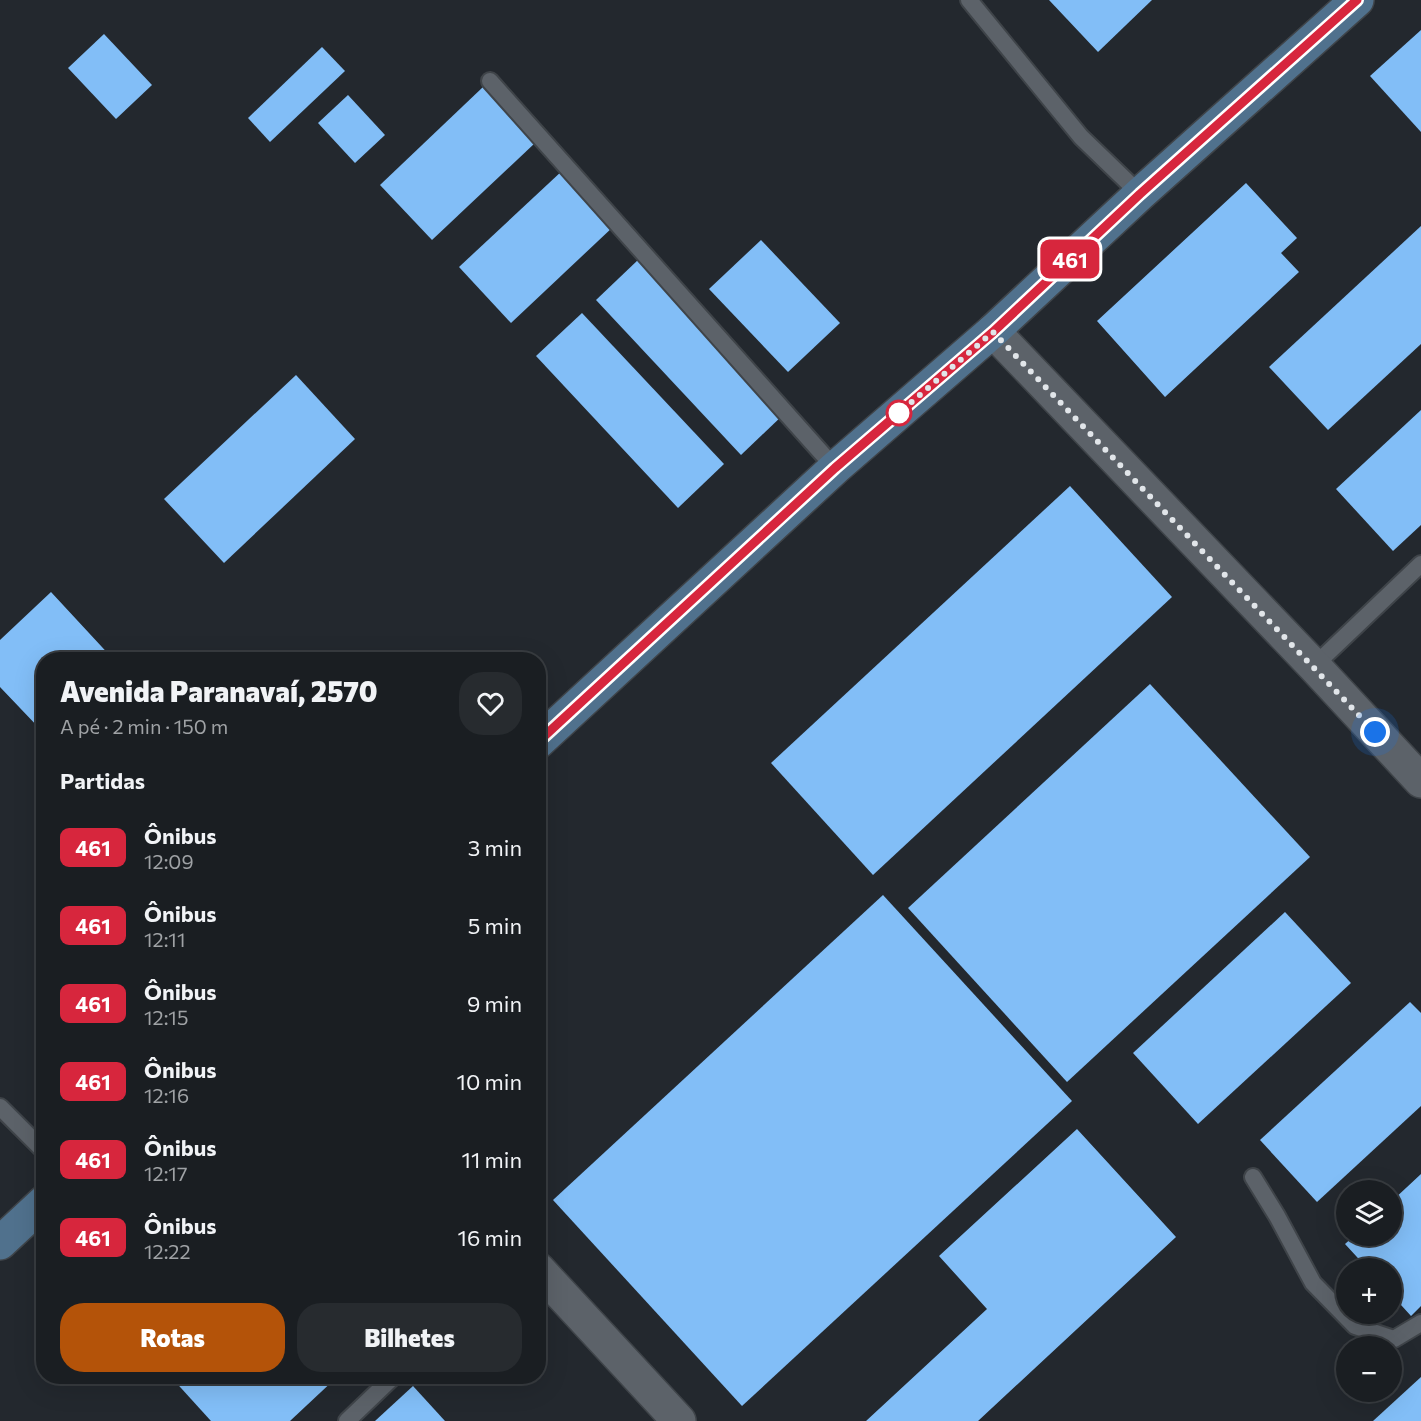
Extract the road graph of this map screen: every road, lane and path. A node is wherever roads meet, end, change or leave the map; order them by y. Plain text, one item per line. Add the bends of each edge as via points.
1 (969, 0) edge
2 (1357, 0) edge
3 (490, 81) dead end
4 (1140, 194) junction
5 (993, 332) junction
6 (835, 468) junction
7 (1421, 564) edge
8 (1314, 666) junction
9 (546, 735) edge
10 (1421, 781) edge
11 (0, 1107) edge
12 (36, 1143) edge
13 (1253, 1177) dead end
14 (36, 1209) edge
15 (0, 1243) edge
16 (546, 1278) edge
17 (1421, 1323) edge
18 (386, 1384) edge
19 (347, 1421) edge
20 (679, 1421) edge

1 - 4 lane via 1081,137
2 - 4 street
3 - 6 lane
4 - 5 street
5 - 6 street
5 - 8 street
6 - 9 street
7 - 8 lane
8 - 10 street
11 - 12 lane
13 - 17 lane via 1312,1283 1355,1326 1394,1339
14 - 15 street
16 - 20 street
18 - 19 lane

